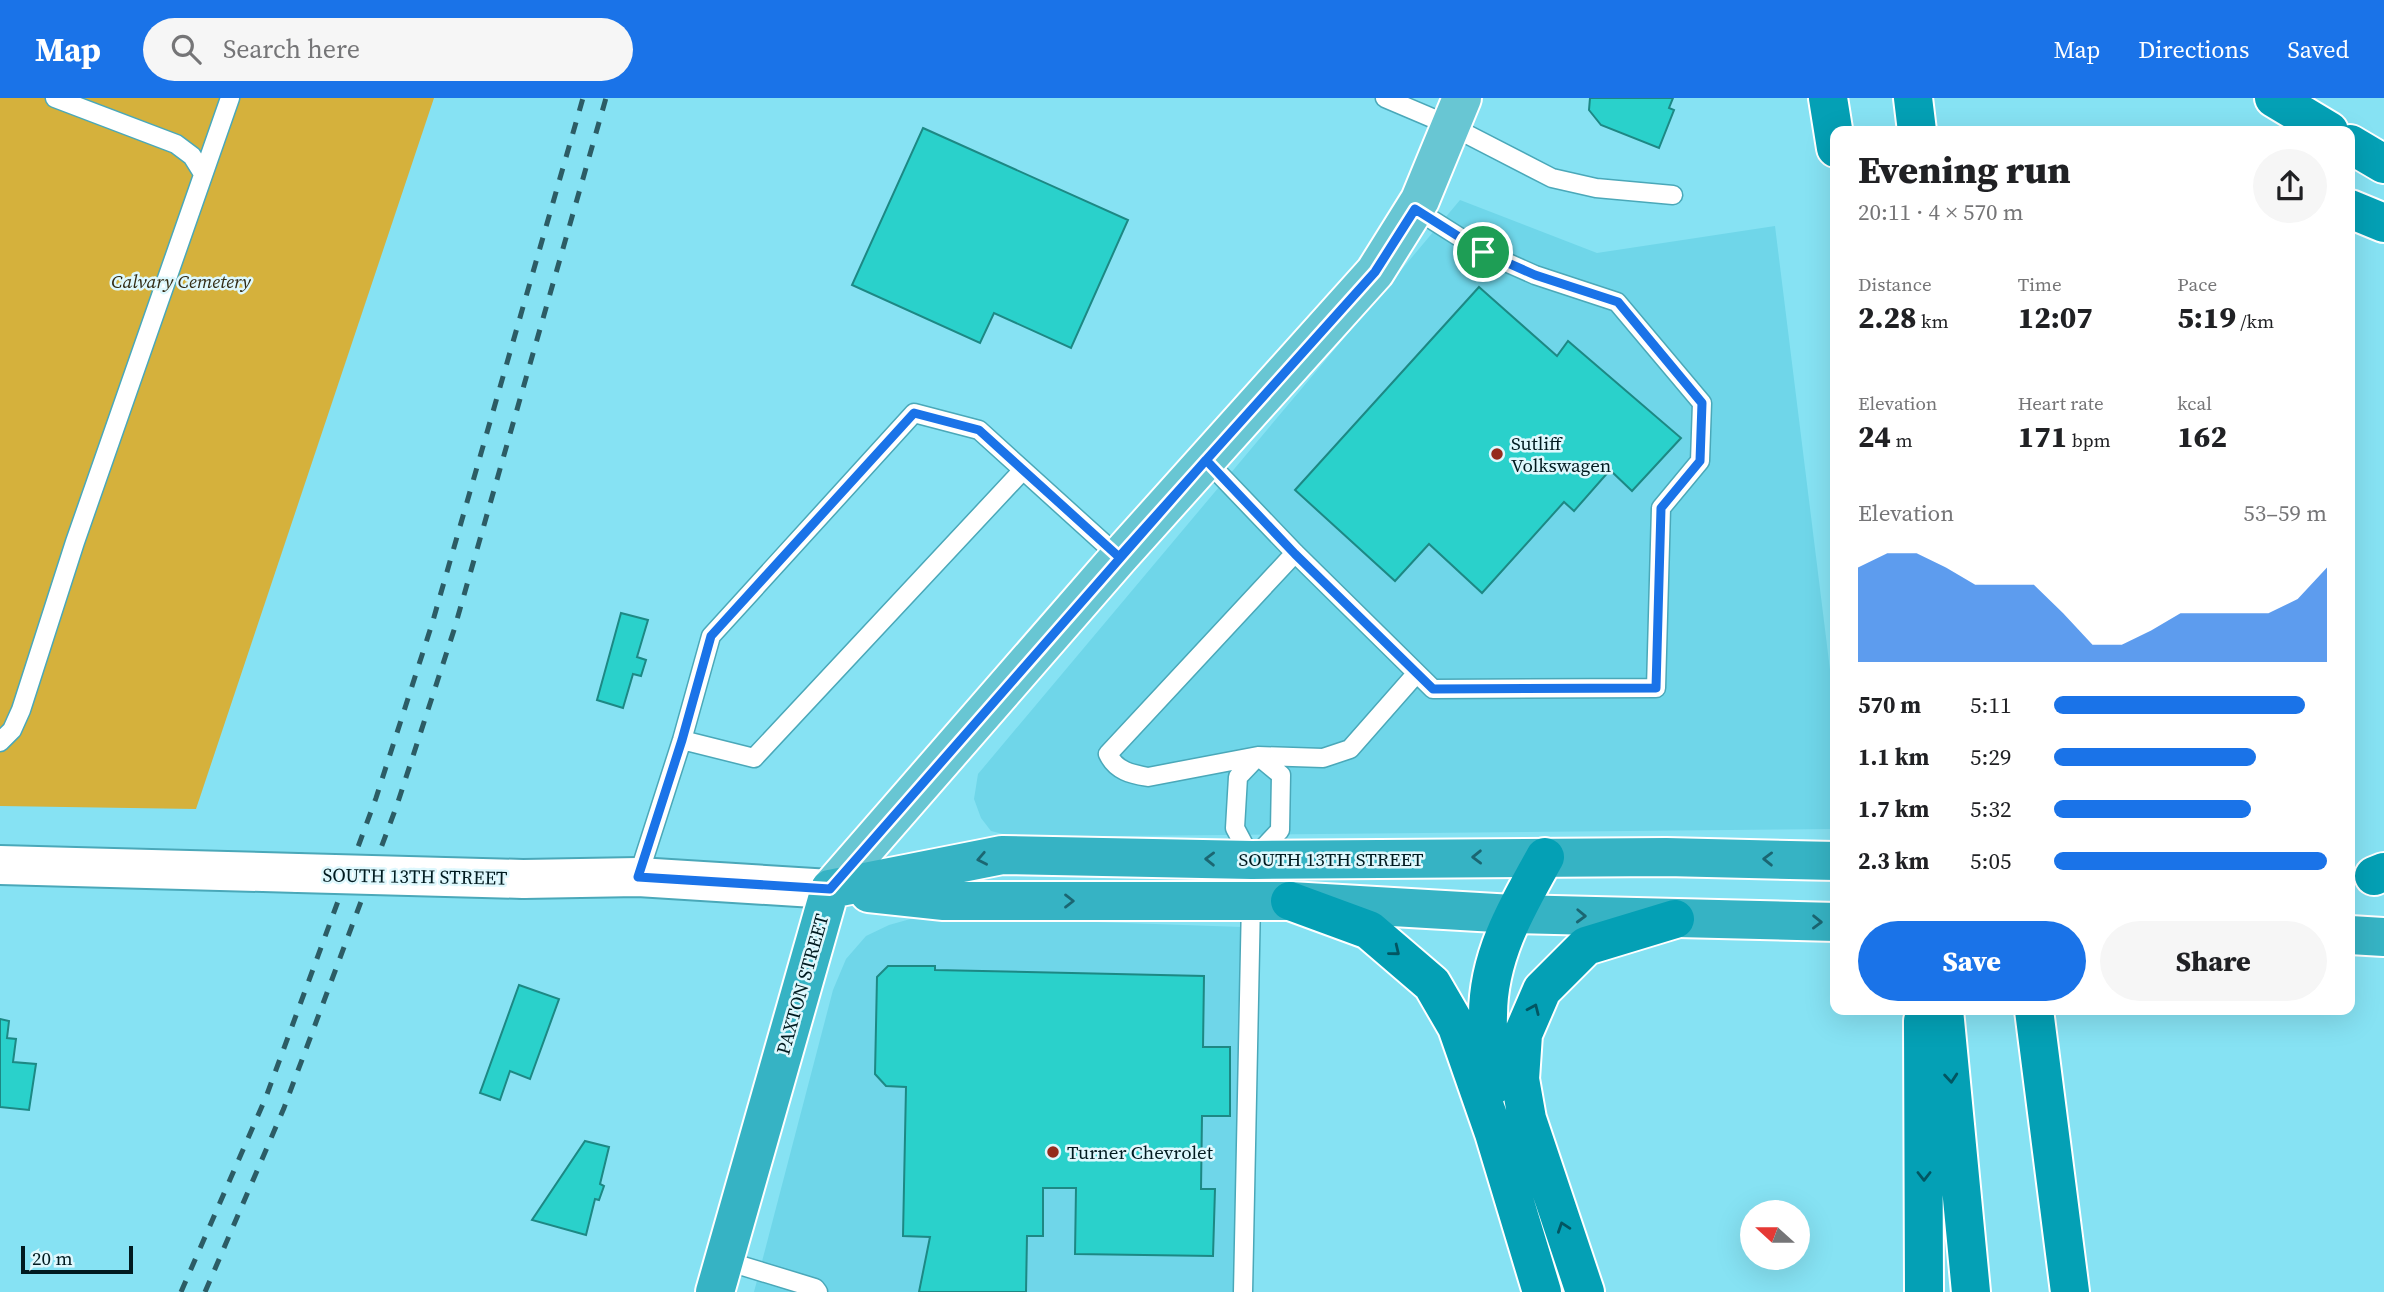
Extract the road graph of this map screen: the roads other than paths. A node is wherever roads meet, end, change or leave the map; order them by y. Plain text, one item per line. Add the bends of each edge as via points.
1 (55, 98) edge
2 (230, 98) edge
3 (1385, 98) edge
4 (1828, 98) edge
5 (1913, 98) edge
6 (2274, 98) edge
7 (1457, 112) edge
8 (1832, 126) edge
9 (1916, 126) edge
10 (2321, 126) edge
11 (2355, 147) edge
12 (2384, 164) edge
13 (202, 172) junction
14 (1673, 195) dead end
15 (1415, 209) junction
16 (2355, 211) edge
17 (2384, 223) edge
18 (1206, 460) junction
19 (1023, 470) junction
20 (1295, 554) junction
21 (1119, 557) junction
22 (1416, 674) junction
23 (682, 740) junction
24 (0, 741) edge
25 (1258, 756) junction
26 (1545, 857) junction
27 (1252, 860) junction
28 (1830, 860) edge
29 (0, 865) edge
30 (638, 877) junction
31 (830, 889) junction
32 (1251, 901) junction
33 (1290, 901) junction
34 (1513, 914) junction
35 (1675, 919) junction
36 (1830, 922) edge
37 (2355, 935) edge
38 (2384, 937) edge
39 (1923, 1015) edge
40 (1944, 1015) edge
41 (2035, 1015) edge
42 (2058, 1015) edge
43 (1494, 1133) junction
44 (2067, 1255) junction
45 (719, 1276) edge
46 (817, 1292) edge
47 (1243, 1292) edge
48 (1542, 1292) edge
49 (1585, 1292) edge
50 (1924, 1292) edge
51 (1971, 1292) edge
52 (2070, 1292) edge

1 - 13 lane via 176,144
2 - 13 lane
3 - 7 lane
4 - 8 highway
5 - 9 highway
6 - 10 highway
7 - 14 lane via 1505,157 1552,178 1596,188
7 - 15 main road, PAXTON STREET
11 - 12 highway
13 - 24 lane via 21,710 12,730
15 - 18 main road, PAXTON STREET via 1375,272
15 - 22 lane via 1483,252 1524,271 1618,302 1702,403 1700,461 1661,508 1656,688 1433,689
16 - 17 highway
18 - 20 lane
18 - 21 main road, PAXTON STREET
19 - 21 lane
19 - 23 lane via 754,758
19 - 23 lane via 979,430 914,413 711,636
20 - 22 lane
20 - 25 lane via 1108,754 1121,770 1148,777
21 - 31 main road, PAXTON STREET
22 - 25 lane via 1350,749 1322,758
23 - 30 lane
25 - 27 lane via 1238,777 1235,828
25 - 27 lane via 1281,775 1280,830
26 -> 27 highway, SOUTH 13TH STREET
28 -> 26 highway, SOUTH 13TH STREET
26 - 34 highway
27 -> 31 highway, SOUTH 13TH STREET via 1002,855
29 - 30 main road, SOUTH 13TH STREET, bridge
30 - 31 main road, SOUTH 13TH STREET
31 -> 32 highway, SOUTH 13TH STREET via 944,901
31 - 45 highway, PAXTON STREET
32 - 33 highway, SOUTH 13TH STREET
32 - 47 lane
33 - 34 highway, SOUTH 13TH STREET
33 -> 43 highway via 1369,930 1432,984 1457,1027
34 -> 35 highway, SOUTH 13TH STREET
34 - 43 highway via 1493,968 1488,1013
35 -> 36 highway, SOUTH 13TH STREET
49 -> 35 highway via 1527,1119 1520,1079 1523,1034 1542,990 1586,946
37 - 38 highway
39 -> 50 highway
40 -> 51 highway
41 - 44 highway
42 - 44 highway
43 - 48 highway
44 - 52 highway
45 - 46 lane via 816,1288

